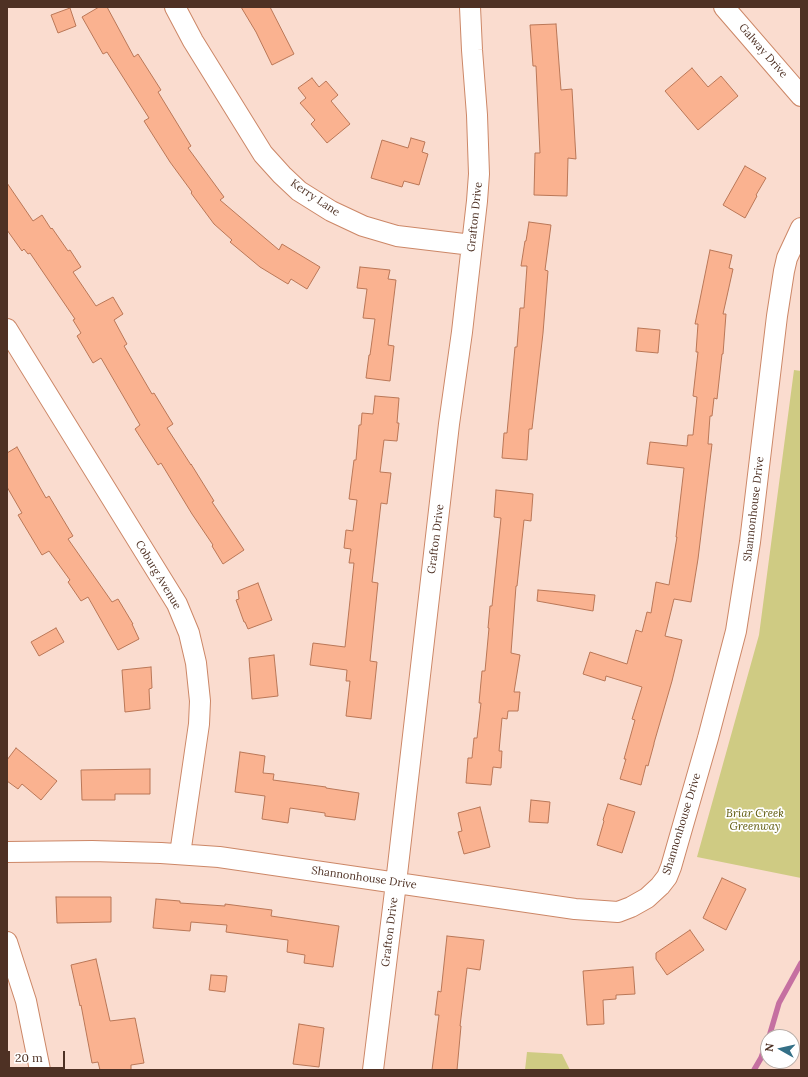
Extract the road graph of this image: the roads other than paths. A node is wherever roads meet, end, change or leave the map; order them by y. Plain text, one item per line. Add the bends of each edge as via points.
1 (175, 7) edge
2 (470, 7) edge
3 (724, 7) edge
4 (801, 96) edge
5 (801, 228) edge
6 (472, 245) junction
7 (7, 329) edge
8 (7, 852) edge
9 (180, 854) junction
10 (396, 883) junction
11 (7, 942) edge
12 (40, 1070) edge
13 (373, 1070) edge

1 - 6 street, Kerry Lane via 193,41 264,154 299,190 331,212 363,226 397,236
2 - 6 street, Grafton Drive via 479,174
3 - 4 street, Galway Drive
5 - 10 street, Shannonhouse Drive via 787,258 778,309 750,542 736,631 667,878 646,898 618,912 575,909
6 - 10 street, Grafton Drive
7 - 9 street, Coburg Avenue via 177,604 189,633 196,662 200,701
8 - 9 street, Shannonhouse Drive
9 - 10 street, Shannonhouse Drive via 219,857
10 - 13 street, Grafton Drive
11 - 12 street via 26,1001

